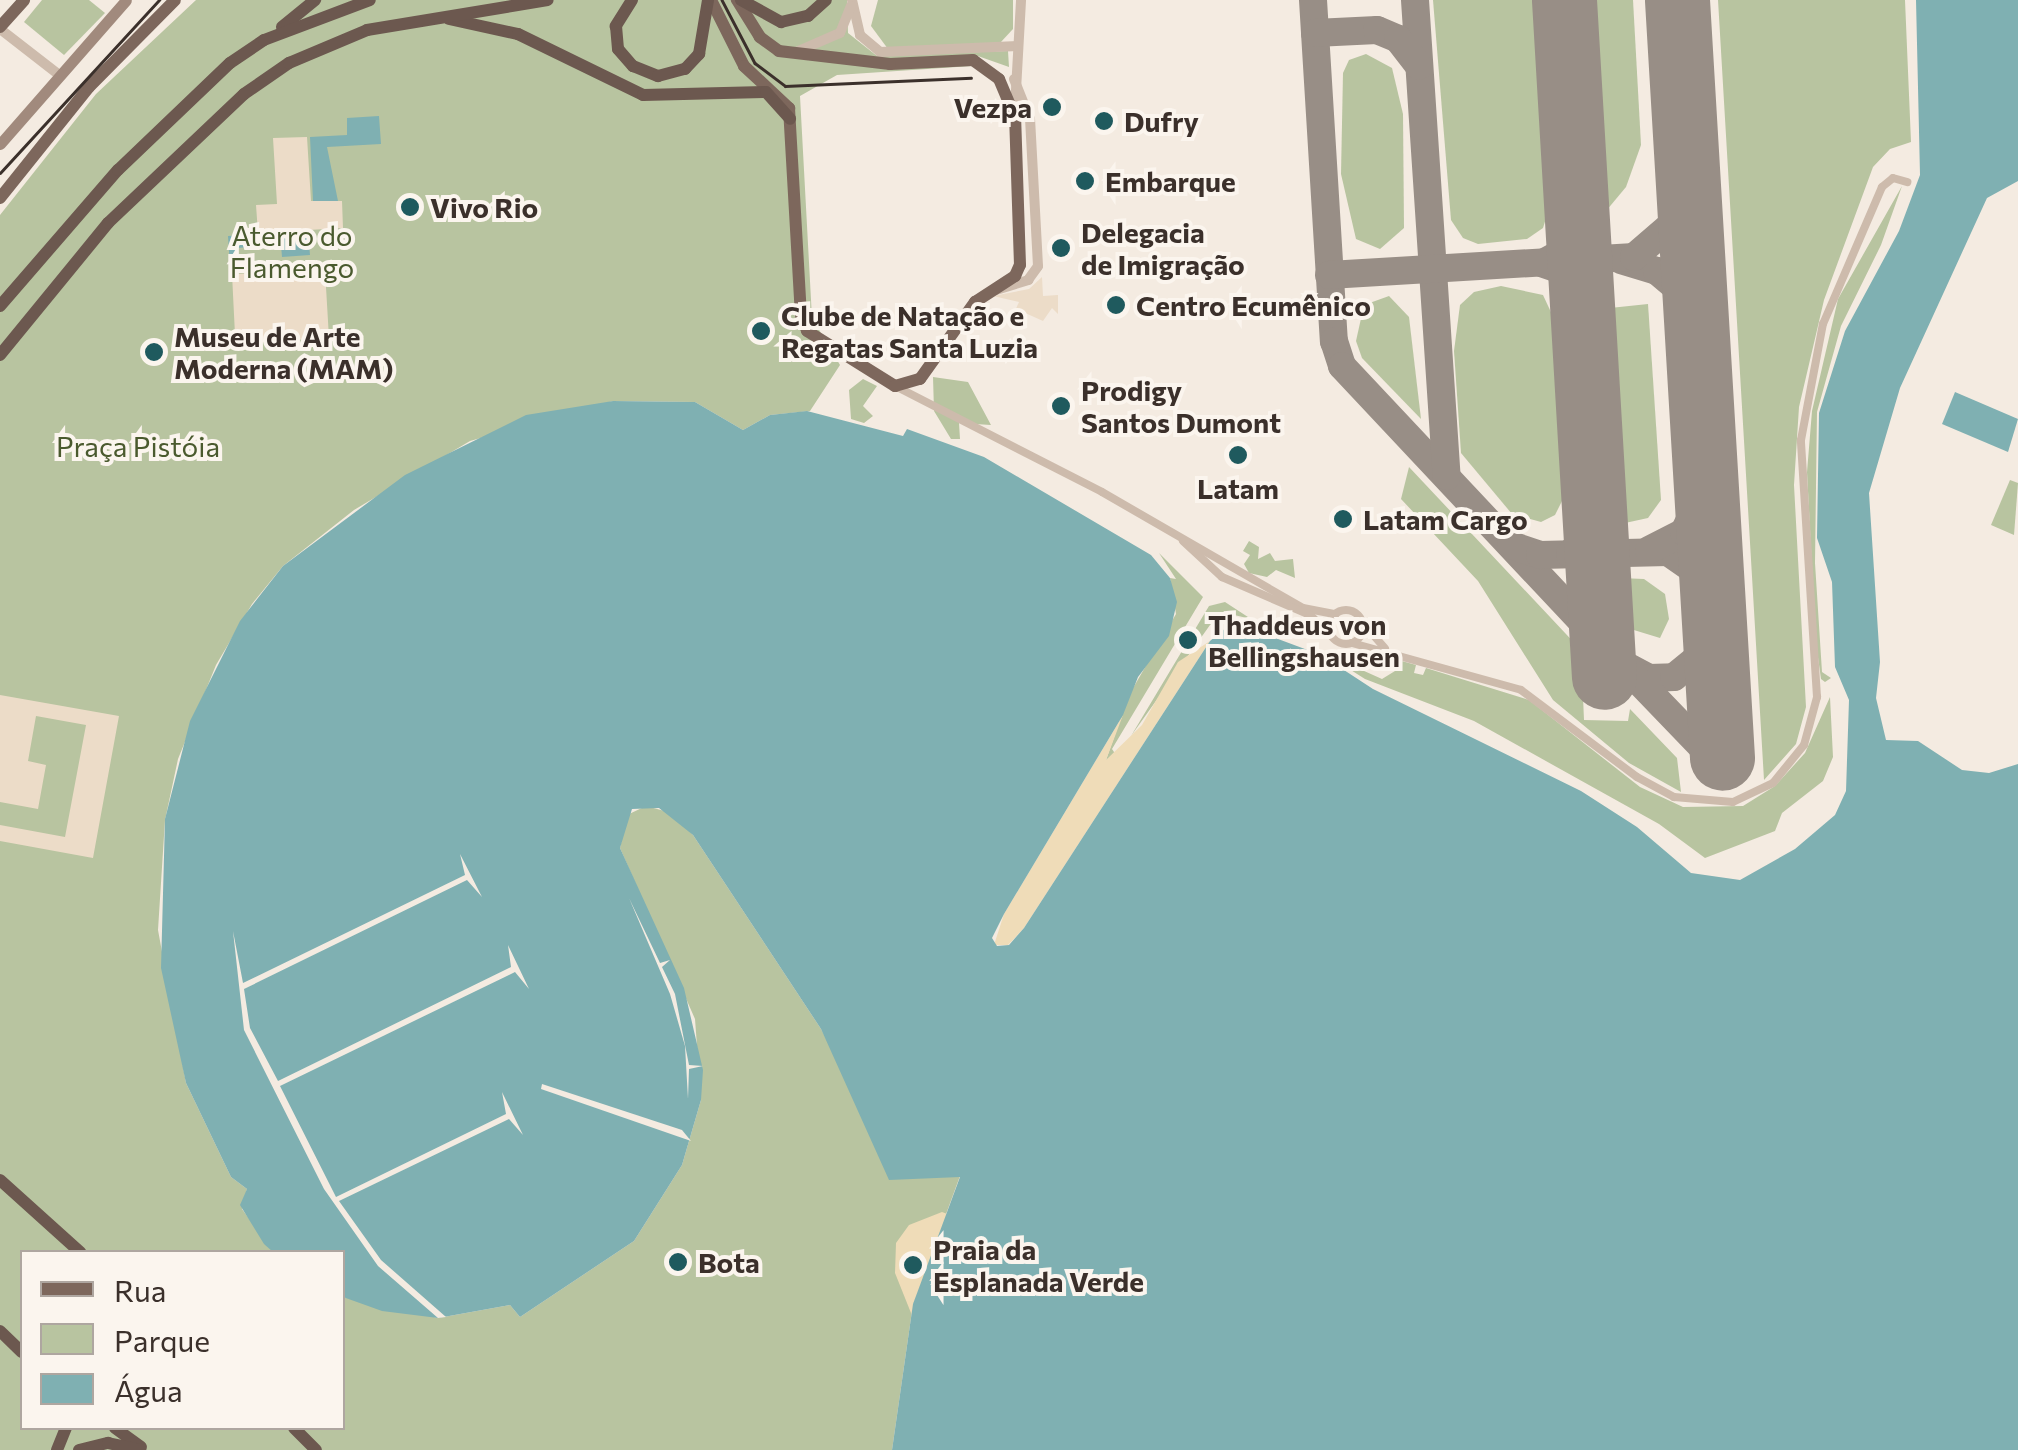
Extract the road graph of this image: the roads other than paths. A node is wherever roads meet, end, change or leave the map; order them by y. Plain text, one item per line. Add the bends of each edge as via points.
1 (24, 0) edge
2 (126, 0) edge
3 (176, 0) edge
4 (315, 0) edge
5 (370, 0) edge
6 (548, 0) edge
7 (632, 0) edge
8 (710, 0) edge
9 (739, 0) edge
10 (826, 0) edge
11 (852, 0) edge
12 (1021, 0) edge
13 (432, 16) junction
14 (0, 28) edge
15 (1020, 30) junction
16 (264, 40) junction
17 (1018, 46) junction
18 (998, 48) junction
19 (792, 53) junction
20 (58, 74) junction
21 (1014, 79) junction
22 (1015, 117) junction
23 (790, 120) junction
24 (0, 144) edge
25 (1907, 182) dead end
26 (0, 198) edge
27 (985, 293) junction
28 (0, 306) edge
29 (0, 355) edge
30 (920, 379) junction
31 (895, 386) junction
32 (923, 401) junction
33 (1175, 534) junction
34 (1335, 614) junction
35 (1362, 622) junction
36 (1331, 636) junction
37 (1352, 644) junction
38 (1385, 648) junction
39 (0, 1180) edge
40 (78, 1250) edge
41 (0, 1331) edge
42 (20, 1350) edge
43 (117, 1430) edge
44 (296, 1430) edge
45 (79, 1450) edge
46 (142, 1450) edge
47 (316, 1450) edge

1 - 14 main road
2 - 20 main road
3 - 26 main road via 89,86
4 - 16 highway
5 - 16 highway
6 - 13 highway
7 - 8 highway via 616,26 618,49 633,66 658,76 684,69 698,54
8 - 23 main road via 744,66 784,98
9 - 10 highway via 781,22 808,16
9 - 19 main road via 760,37
11 - 18 street via 860,35 880,52
11 - 19 street via 840,34
12 - 15 street
13 - 23 highway via 518,34 642,96 766,92
13 - 29 highway via 316,49 244,94 108,223
14 - 20 street
15 - 17 street
15 - 18 street
16 - 28 highway via 230,63 118,170
17 - 18 street
17 - 21 street
19 - 22 main road via 890,64 977,60 994,72
20 - 24 main road
21 - 22 street
21 - 27 street via 1030,119 1038,266 1028,280
22 - 27 main road via 1020,265 1015,276
23 - 31 main road via 807,331
25 - 38 street via 1893,178 1882,187 1843,267 1820,337 1802,440 1816,697 1804,746 1781,776 1733,802 1674,797 1636,778 1536,697
27 - 30 main road
30 - 31 main road
30 - 32 street
31 - 32 street
32 - 33 street
33 - 34 street via 1303,608
33 - 36 street via 1222,576 1310,615
34 - 35 street via 1349,611
34 - 36 street
35 - 37 street
35 - 38 street
36 - 37 street
37 - 38 street
39 - 40 highway
41 - 42 highway
43 - 46 highway
44 - 47 highway
45 - 46 highway via 108,1443

